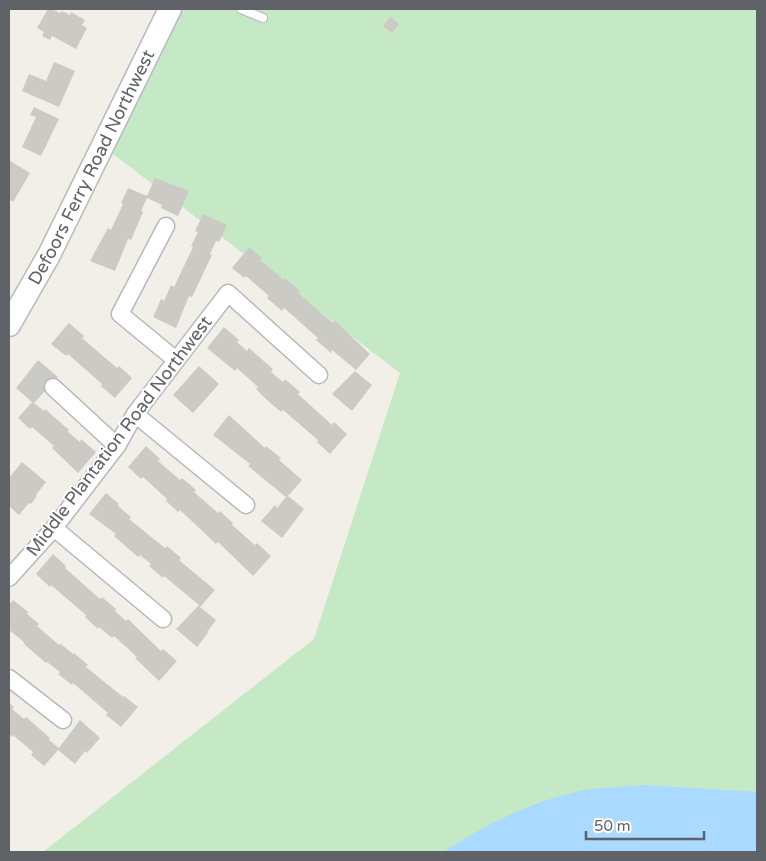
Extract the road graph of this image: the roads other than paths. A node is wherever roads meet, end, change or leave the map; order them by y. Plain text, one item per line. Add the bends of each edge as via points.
1 (170, 9) edge
2 (241, 9) edge
3 (263, 18) dead end
4 (166, 226) dead end
5 (9, 325) edge
6 (176, 360) junction
7 (319, 375) dead end
8 (53, 388) dead end
9 (135, 414) junction
10 (116, 446) junction
11 (246, 505) dead end
12 (54, 528) junction
13 (9, 578) edge
14 (163, 619) dead end
15 (9, 678) edge
16 (63, 720) dead end

1 - 5 street, Defoors Ferry Road Northwest via 49,256
2 - 3 lane
4 - 6 street via 120,314
6 - 7 street, Middle Plantation Road Northwest via 228,293
6 - 9 street, Middle Plantation Road Northwest
8 - 10 street
9 - 10 street, Middle Plantation Road Northwest
9 - 11 street
10 - 12 street, Middle Plantation Road Northwest
12 - 13 street, Middle Plantation Road Northwest
12 - 14 street
15 - 16 street

